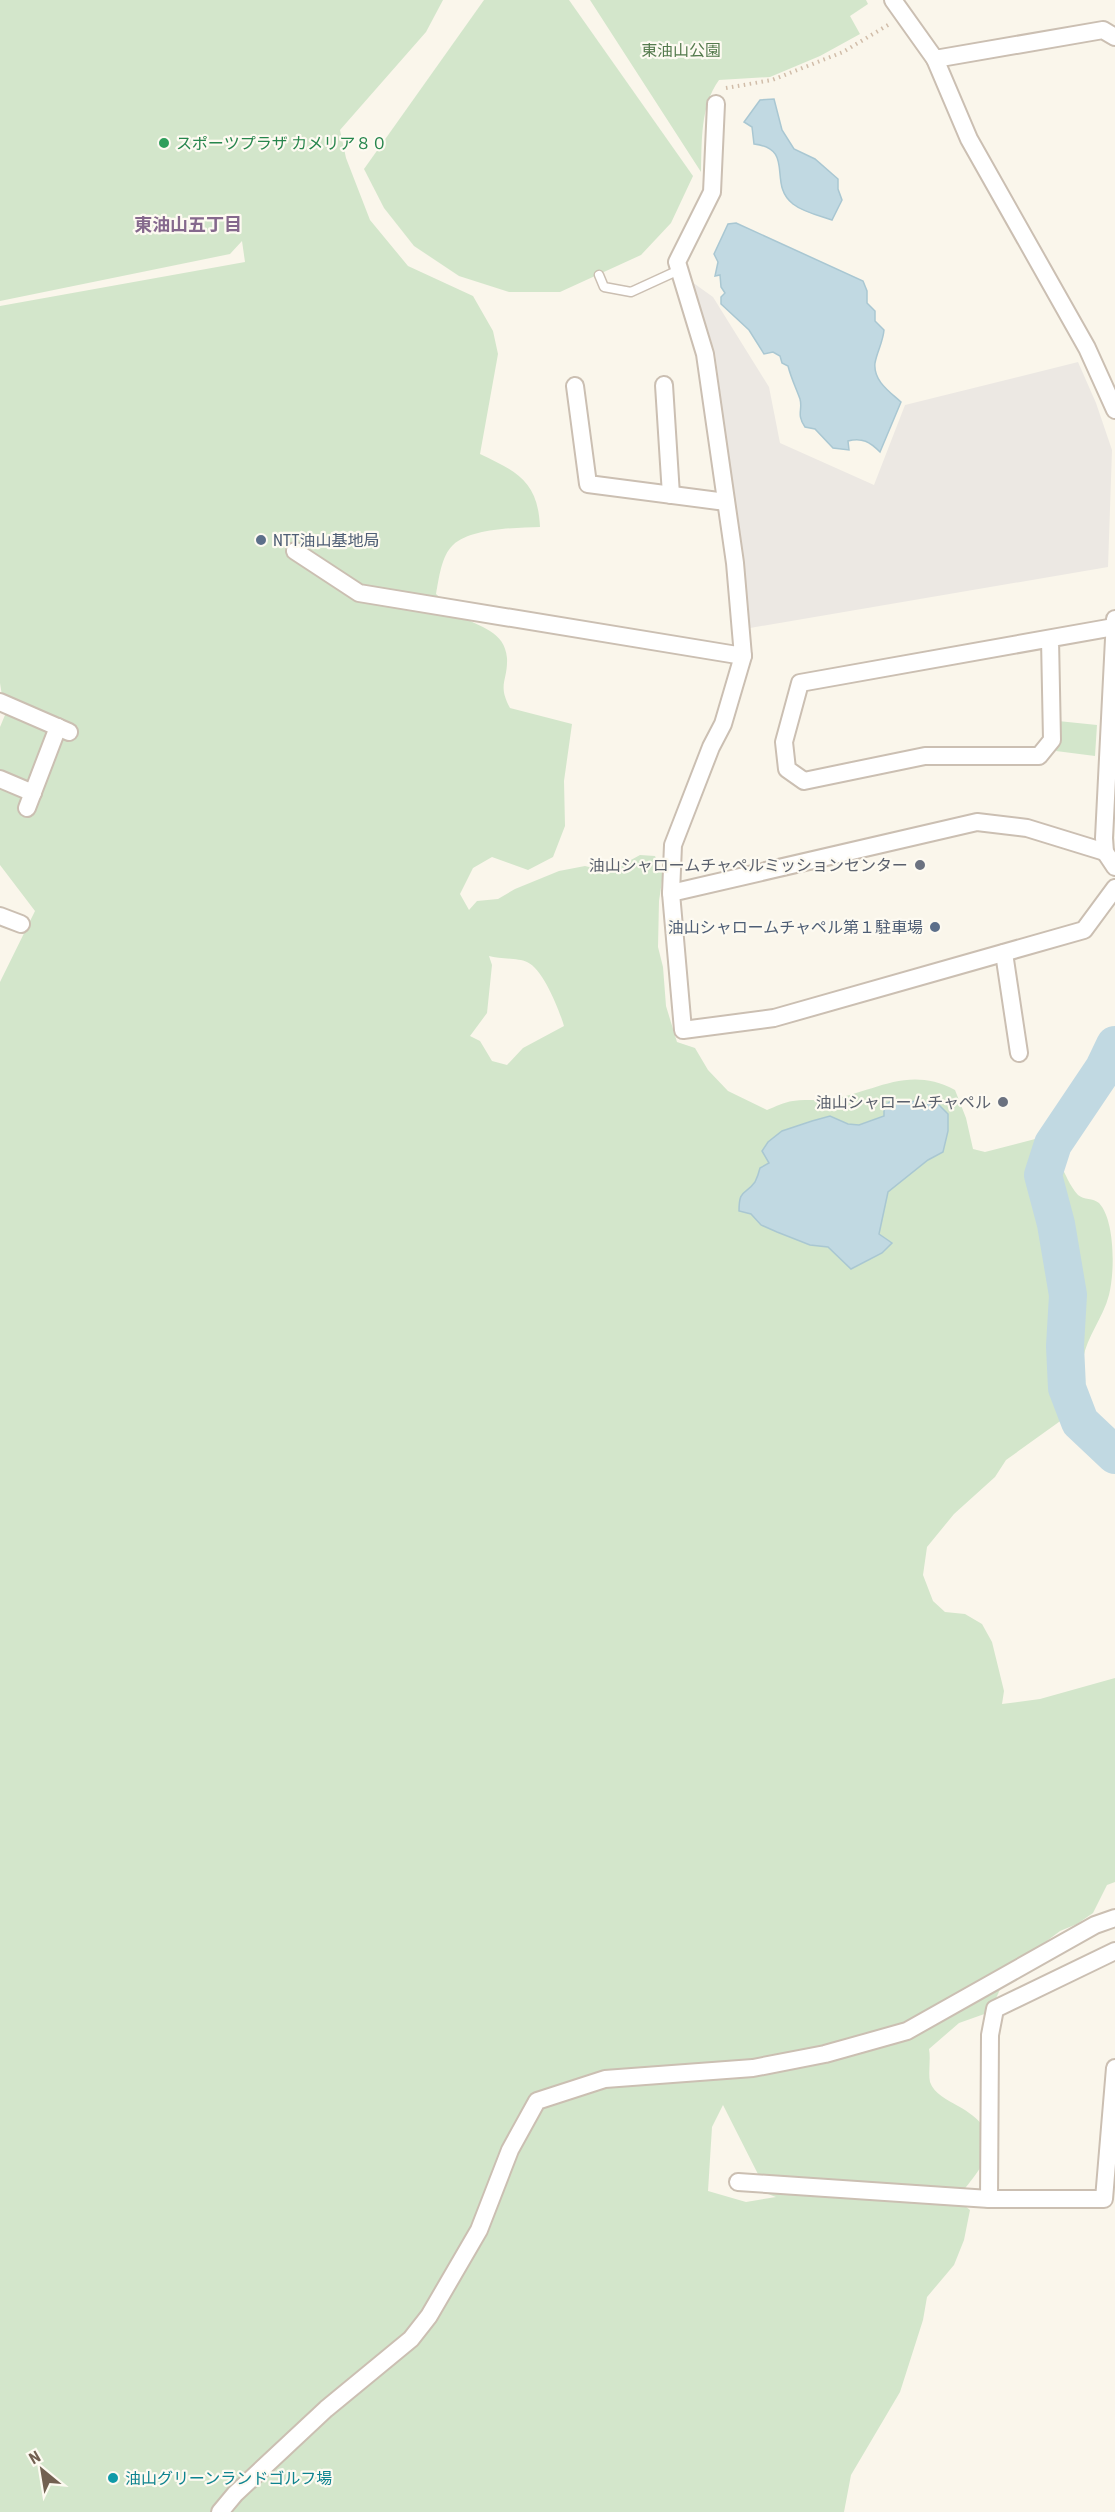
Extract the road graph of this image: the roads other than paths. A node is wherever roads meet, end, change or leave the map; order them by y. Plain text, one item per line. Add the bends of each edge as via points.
1 (893, 0) edge
2 (1115, 37) edge
3 (935, 59) junction
4 (716, 105) road end
5 (680, 270) junction
6 (599, 275) dead end
7 (664, 385) dead end
8 (575, 386) dead end
9 (1115, 410) edge
10 (672, 495) junction
11 (726, 502) junction
12 (295, 551) dead end
13 (1115, 616) edge
14 (1114, 627) edge
15 (1050, 639) junction
16 (743, 657) junction
17 (0, 702) edge
18 (0, 779) edge
19 (1105, 852) junction
20 (1115, 867) edge
21 (1115, 888) edge
22 (671, 893) junction
23 (0, 916) edge
24 (21, 924) dead end
25 (1004, 953) junction
26 (1019, 1053) dead end
27 (1115, 1918) edge
28 (1115, 1952) edge
29 (1115, 2067) edge
30 (738, 2182) dead end
31 (989, 2199) junction
32 (220, 2512) edge

1 - 3 street
2 - 3 street via 1103,30
3 - 9 street via 969,139 1087,348
4 - 5 street via 712,192 677,262
5 - 6 lane via 631,292 604,287
5 - 11 street via 705,354
7 - 10 street
8 - 10 street via 588,484
10 - 11 street
11 - 16 street
12 - 16 street via 359,593
13 - 14 street
14 - 15 street
14 - 19 street
15 - 15 street via 800,683 784,742 787,769 804,781 925,756 1040,756 1052,740
16 - 22 street via 723,724 673,845
17 - 18 street via 64,729 30,801
19 - 20 street
19 - 22 street via 1027,828 977,822
21 - 25 street via 1084,930
22 - 25 street via 684,1030 774,1018
23 - 24 street
25 - 26 street
27 - 32 street via 1095,1925 907,2031 825,2054 753,2068 605,2079 537,2101 510,2150 479,2230 429,2316 411,2339 326,2409
28 - 31 street via 995,2009 990,2035
29 - 31 street via 1104,2199
30 - 31 street

